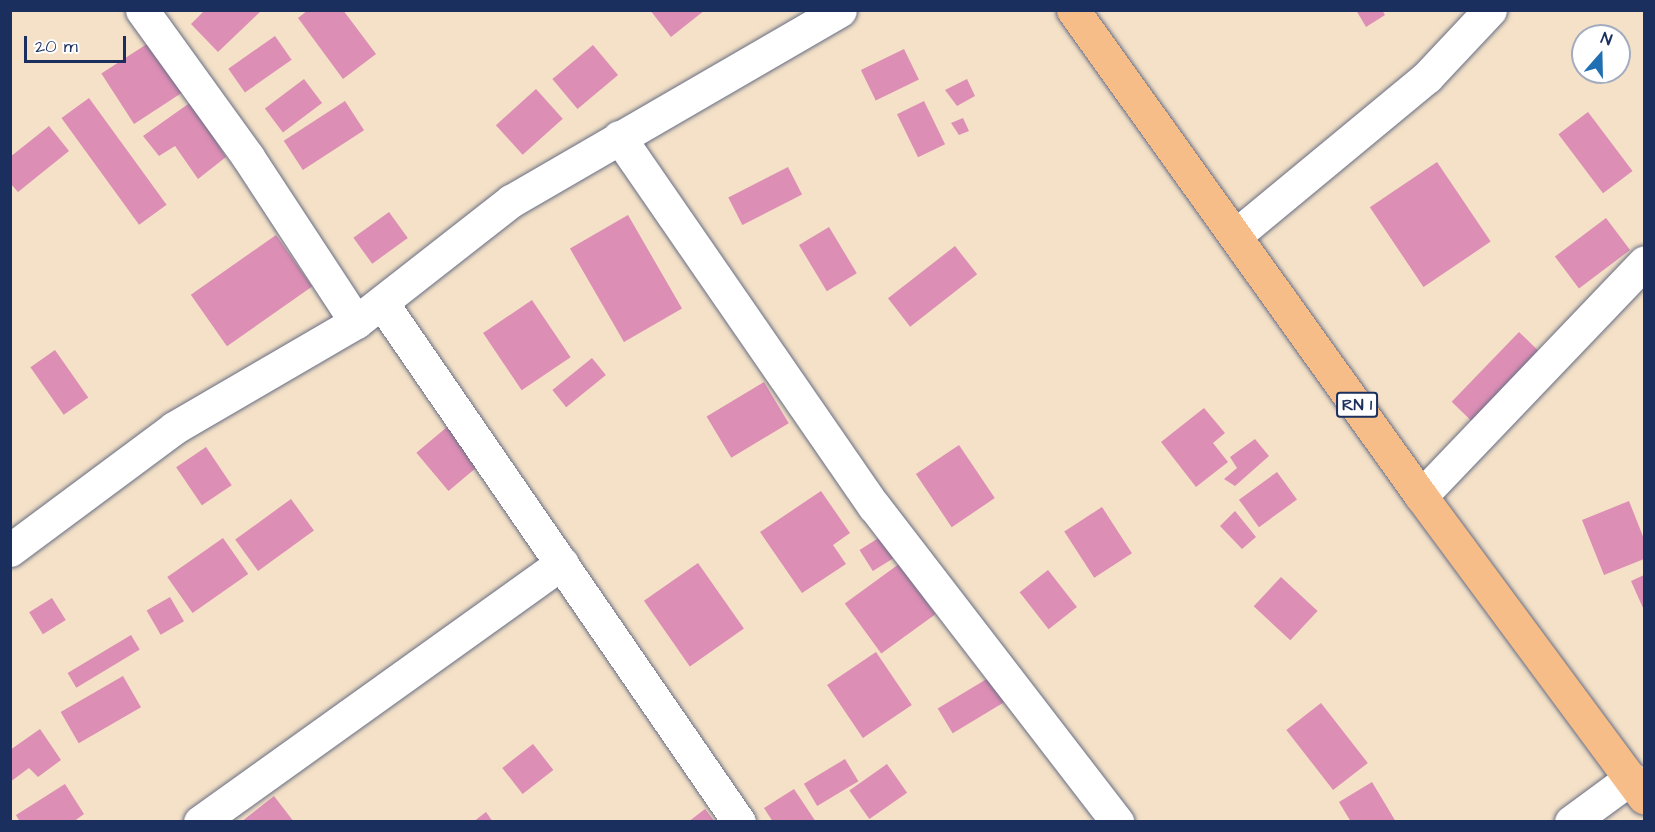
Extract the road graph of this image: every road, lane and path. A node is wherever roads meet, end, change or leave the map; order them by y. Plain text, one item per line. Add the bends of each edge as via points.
1 (142, 10) edge
2 (840, 10) edge
3 (1073, 10) edge
4 (1490, 10) edge
5 (619, 137) junction
6 (1236, 235) junction
7 (1644, 263) edge
8 (382, 303) junction
9 (356, 322) junction
10 (1421, 496) junction
11 (10, 550) edge
12 (562, 563) junction
13 (1638, 788) edge
14 (200, 822) edge
15 (739, 822) edge
16 (1117, 822) edge
17 (1571, 822) edge

1 - 9 street via 248,158
2 - 5 street
3 - 6 main road, RN 1
4 - 6 street via 1427,78
5 - 8 street via 511,201
5 - 16 street via 874,506
6 - 10 main road, RN 1
7 - 10 street
8 - 9 street
8 - 12 street
9 - 11 street via 174,428
10 - 13 main road, RN 1
12 - 14 street
12 - 15 street
13 - 17 street

